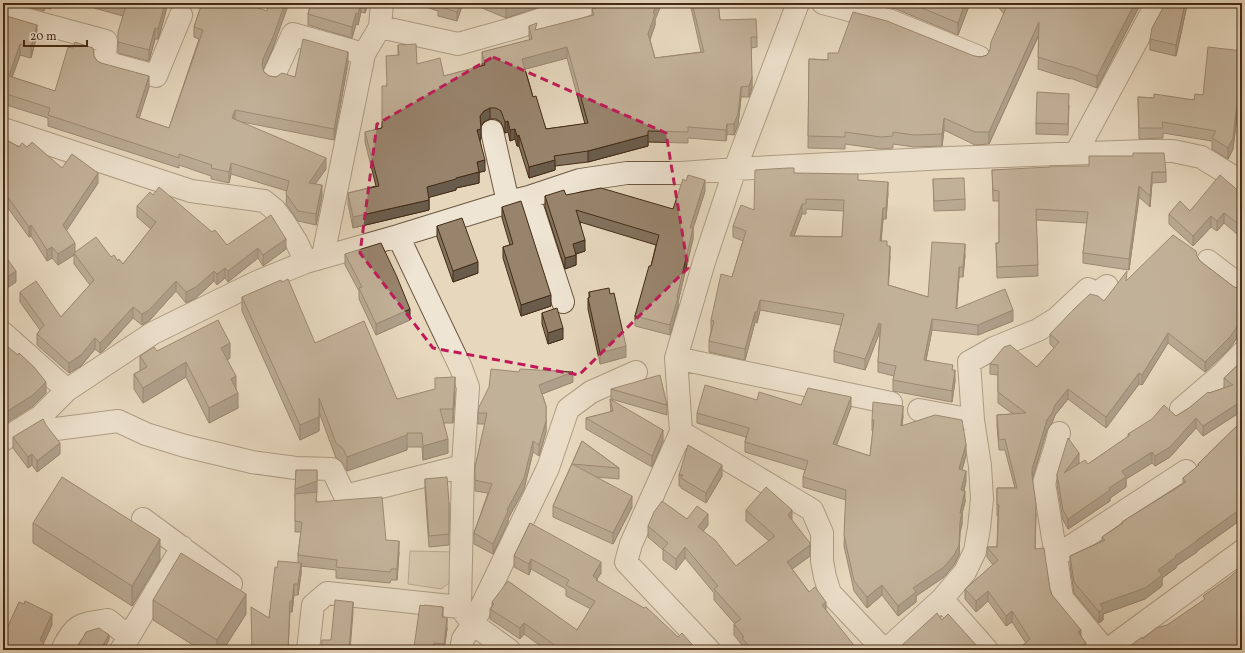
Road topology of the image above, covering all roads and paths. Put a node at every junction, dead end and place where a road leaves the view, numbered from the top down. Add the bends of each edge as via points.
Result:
1 (382, 3) edge
2 (591, 3) edge
3 (798, 3) edge
4 (823, 3) edge
5 (1157, 3) edge
6 (3, 13) edge
7 (181, 15) dead end
8 (380, 27) junction
9 (364, 54) junction
10 (979, 57) edge
11 (274, 75) edge
12 (3, 129) edge
13 (492, 131) dead end
14 (1076, 153) junction
15 (735, 168) junction
16 (1242, 182) edge
17 (529, 197) junction
18 (508, 202) junction
19 (398, 236) junction
20 (314, 259) junction
21 (1208, 261) dead end
22 (1107, 286) dead end
23 (1242, 287) edge
24 (563, 302) dead end
25 (3, 334) edge
26 (1242, 353) edge
27 (676, 358) junction
28 (636, 372) dead end
29 (67, 390) junction
30 (891, 403) edge
31 (1181, 409) dead end
32 (919, 410) dead end
33 (974, 420) junction
34 (56, 428) dead end
35 (681, 432) junction
36 (1059, 433) dead end
37 (3, 440) edge
38 (463, 466) junction
39 (1186, 471) dead end
40 (143, 519) dead end
41 (182, 547) junction
42 (1242, 551) edge
43 (1056, 556) junction
44 (231, 584) edge
45 (942, 599) junction
46 (460, 606) junction
47 (473, 624) junction
48 (124, 643) edge
49 (62, 650) edge
50 (308, 650) edge
51 (461, 650) edge
52 (509, 650) edge
53 (709, 650) edge
54 (885, 650) edge
55 (987, 650) edge
56 (1106, 650) edge

1 - 8 street
2 - 8 street via 458,44
3 - 15 street
4 - 10 street via 890,20
5 - 14 street
6 - 7 street via 106,41 105,62 156,76
8 - 9 street
9 - 11 street via 294,34
9 - 20 street
12 - 20 street via 191,191 264,201 274,209 296,241
13 - 18 street
14 - 15 street
14 - 16 street via 1173,152 1201,158
15 - 17 street via 682,173 627,173 580,180
15 - 27 street
17 - 18 street
17 - 24 street
18 - 19 street
19 - 20 street
19 - 38 street via 468,387
20 - 29 street via 257,282 153,333
21 - 23 street
22 - 33 street via 1096,294 1088,289 1056,319 969,362
25 - 29 street
26 - 31 street
27 - 30 street
27 - 35 street
28 - 47 street via 591,392 568,409 548,468
29 - 37 street via 41,416
32 - 33 street
33 - 45 street via 982,498 979,528 974,551 965,572
34 - 38 street via 118,421 146,434 185,446 252,462 296,468 332,469 345,496
35 - 53 street via 631,544 626,562
35 - 54 street via 812,510 822,533 822,561 830,593
36 - 43 street via 1044,483
38 - 46 street
39 - 43 street
40 - 41 street
41 - 44 street
41 - 48 street
42 - 56 street
43 - 56 street via 1062,598
45 - 54 street
45 - 55 street
46 - 47 street
46 - 50 street via 326,593 313,605
47 - 51 street via 463,639
47 - 52 street
48 - 49 street via 108,620 82,624 69,636

